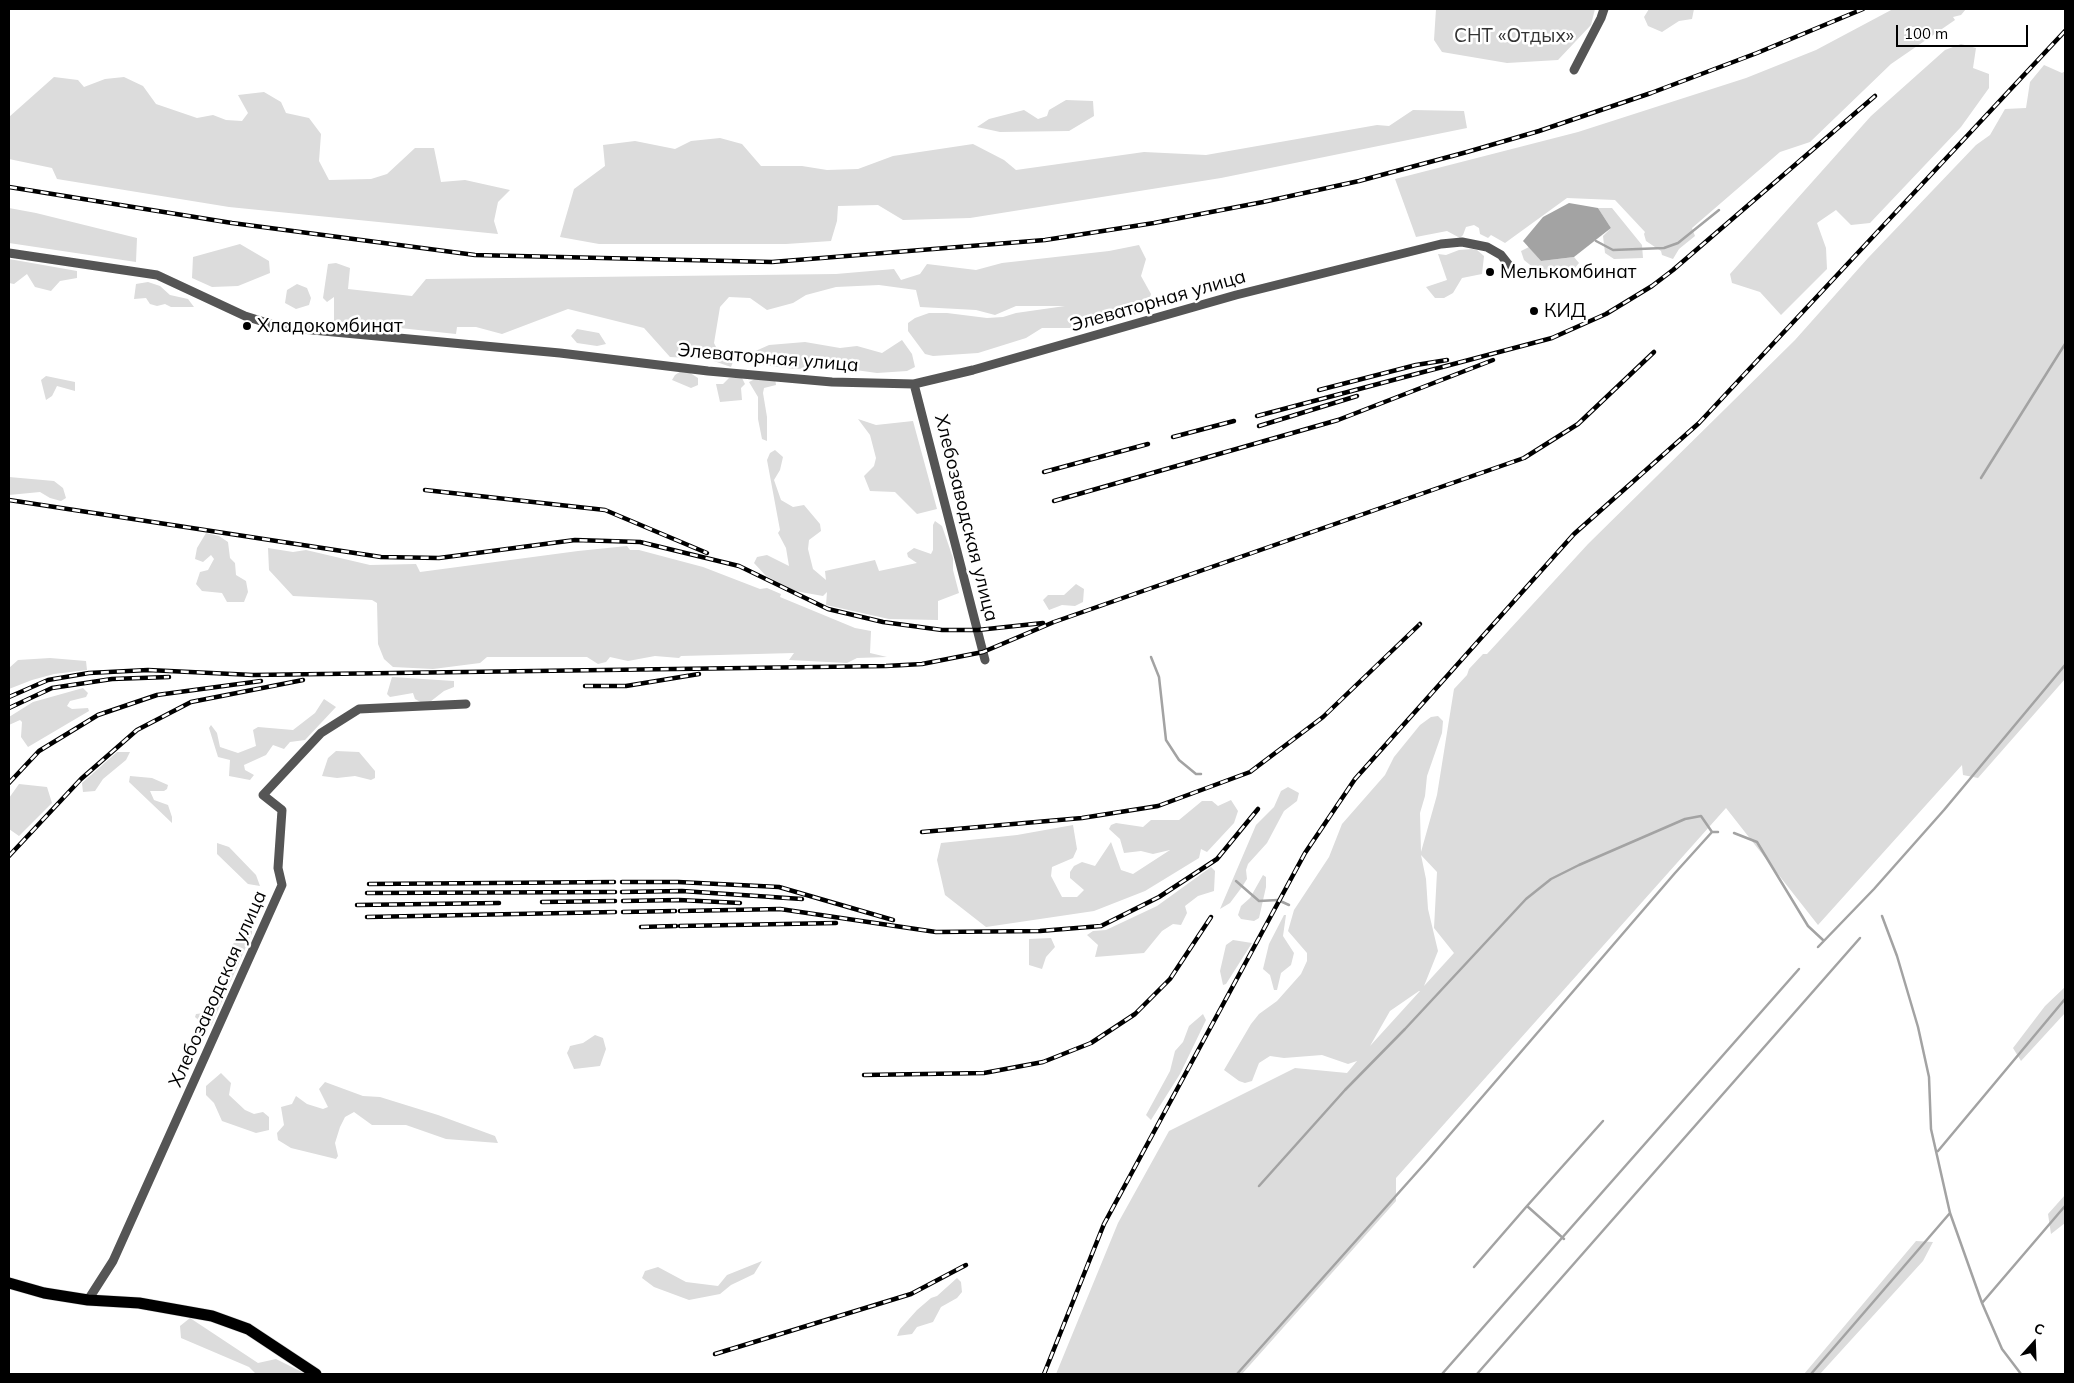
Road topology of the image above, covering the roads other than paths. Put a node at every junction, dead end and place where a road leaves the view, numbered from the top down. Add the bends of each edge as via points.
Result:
1 (1604, 9) edge
2 (1574, 70) dead end
3 (9, 253) edge
4 (1512, 269) dead end
5 (914, 384) junction
6 (985, 660) dead end
7 (466, 704) dead end
8 (9, 1283) edge
9 (88, 1300) junction
10 (316, 1374) edge

1 - 2 street
3 - 5 street, Элеваторная улица via 157,275 245,316 280,327 560,353 708,372 832,382
4 - 5 street, Элеваторная улица via 1487,247 1462,242 1441,244
5 - 6 street, Хлебозаводская улица
7 - 9 street, Хлебозаводская улица via 359,709 321,733 263,794 282,810 278,868 282,885 113,1261
8 - 9 main road
9 - 10 main road via 140,1303 212,1316 248,1329

